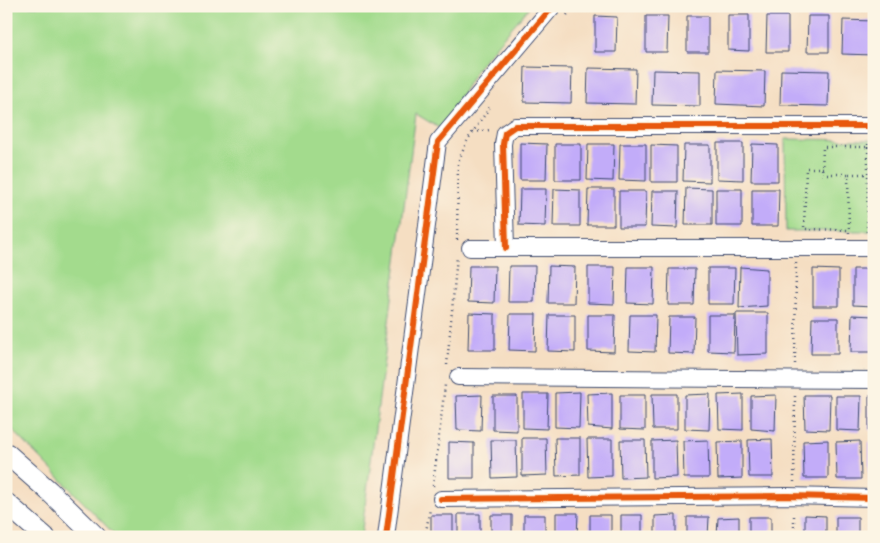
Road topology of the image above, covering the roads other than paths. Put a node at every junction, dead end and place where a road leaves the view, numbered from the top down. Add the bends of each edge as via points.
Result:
1 (553, 6) edge
2 (874, 126) edge
3 (870, 242) edge
4 (470, 248) dead end
5 (506, 248) junction
6 (458, 377) dead end
7 (874, 380) edge
8 (6, 453) edge
9 (874, 498) edge
10 (441, 499) dead end
11 (6, 503) edge
12 (45, 537) edge
13 (96, 537) edge
14 (386, 537) edge

1 - 14 street via 438,142
2 - 5 street via 516,126 506,133 503,144
3 - 5 street
4 - 5 street
6 - 7 street
8 - 13 street
9 - 10 street
11 - 12 street

